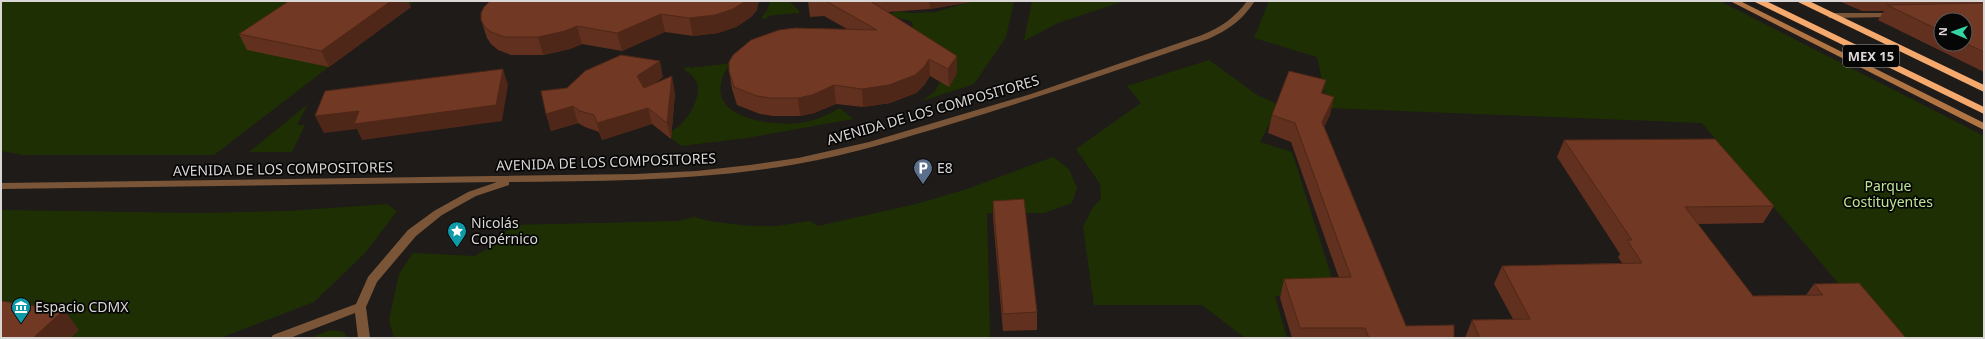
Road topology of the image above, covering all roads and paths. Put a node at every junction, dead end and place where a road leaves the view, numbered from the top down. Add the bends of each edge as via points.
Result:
1 (1251, 1) edge
2 (1734, 1) edge
3 (1758, 1) edge
4 (1801, 1) edge
5 (1899, 15) edge
6 (1832, 16) junction
7 (1984, 89) edge
8 (1984, 111) edge
9 (1984, 127) edge
10 (514, 180) junction
11 (1, 186) edge
12 (360, 307) junction
13 (277, 338) edge
14 (364, 338) edge

1 - 10 street, AVENIDA DE LOS COMPOSITORES via 1234,21 1205,37 1026,98 871,145 798,161 696,174
2 - 9 street
3 - 8 highway, MEX 15
4 - 6 highway, MEX 15
5 - 6 street
6 - 7 highway, MEX 15
10 - 11 street, AVENIDA DE LOS COMPOSITORES
10 - 12 street via 472,194 438,213 412,234 372,280
12 - 13 street
12 - 14 street

